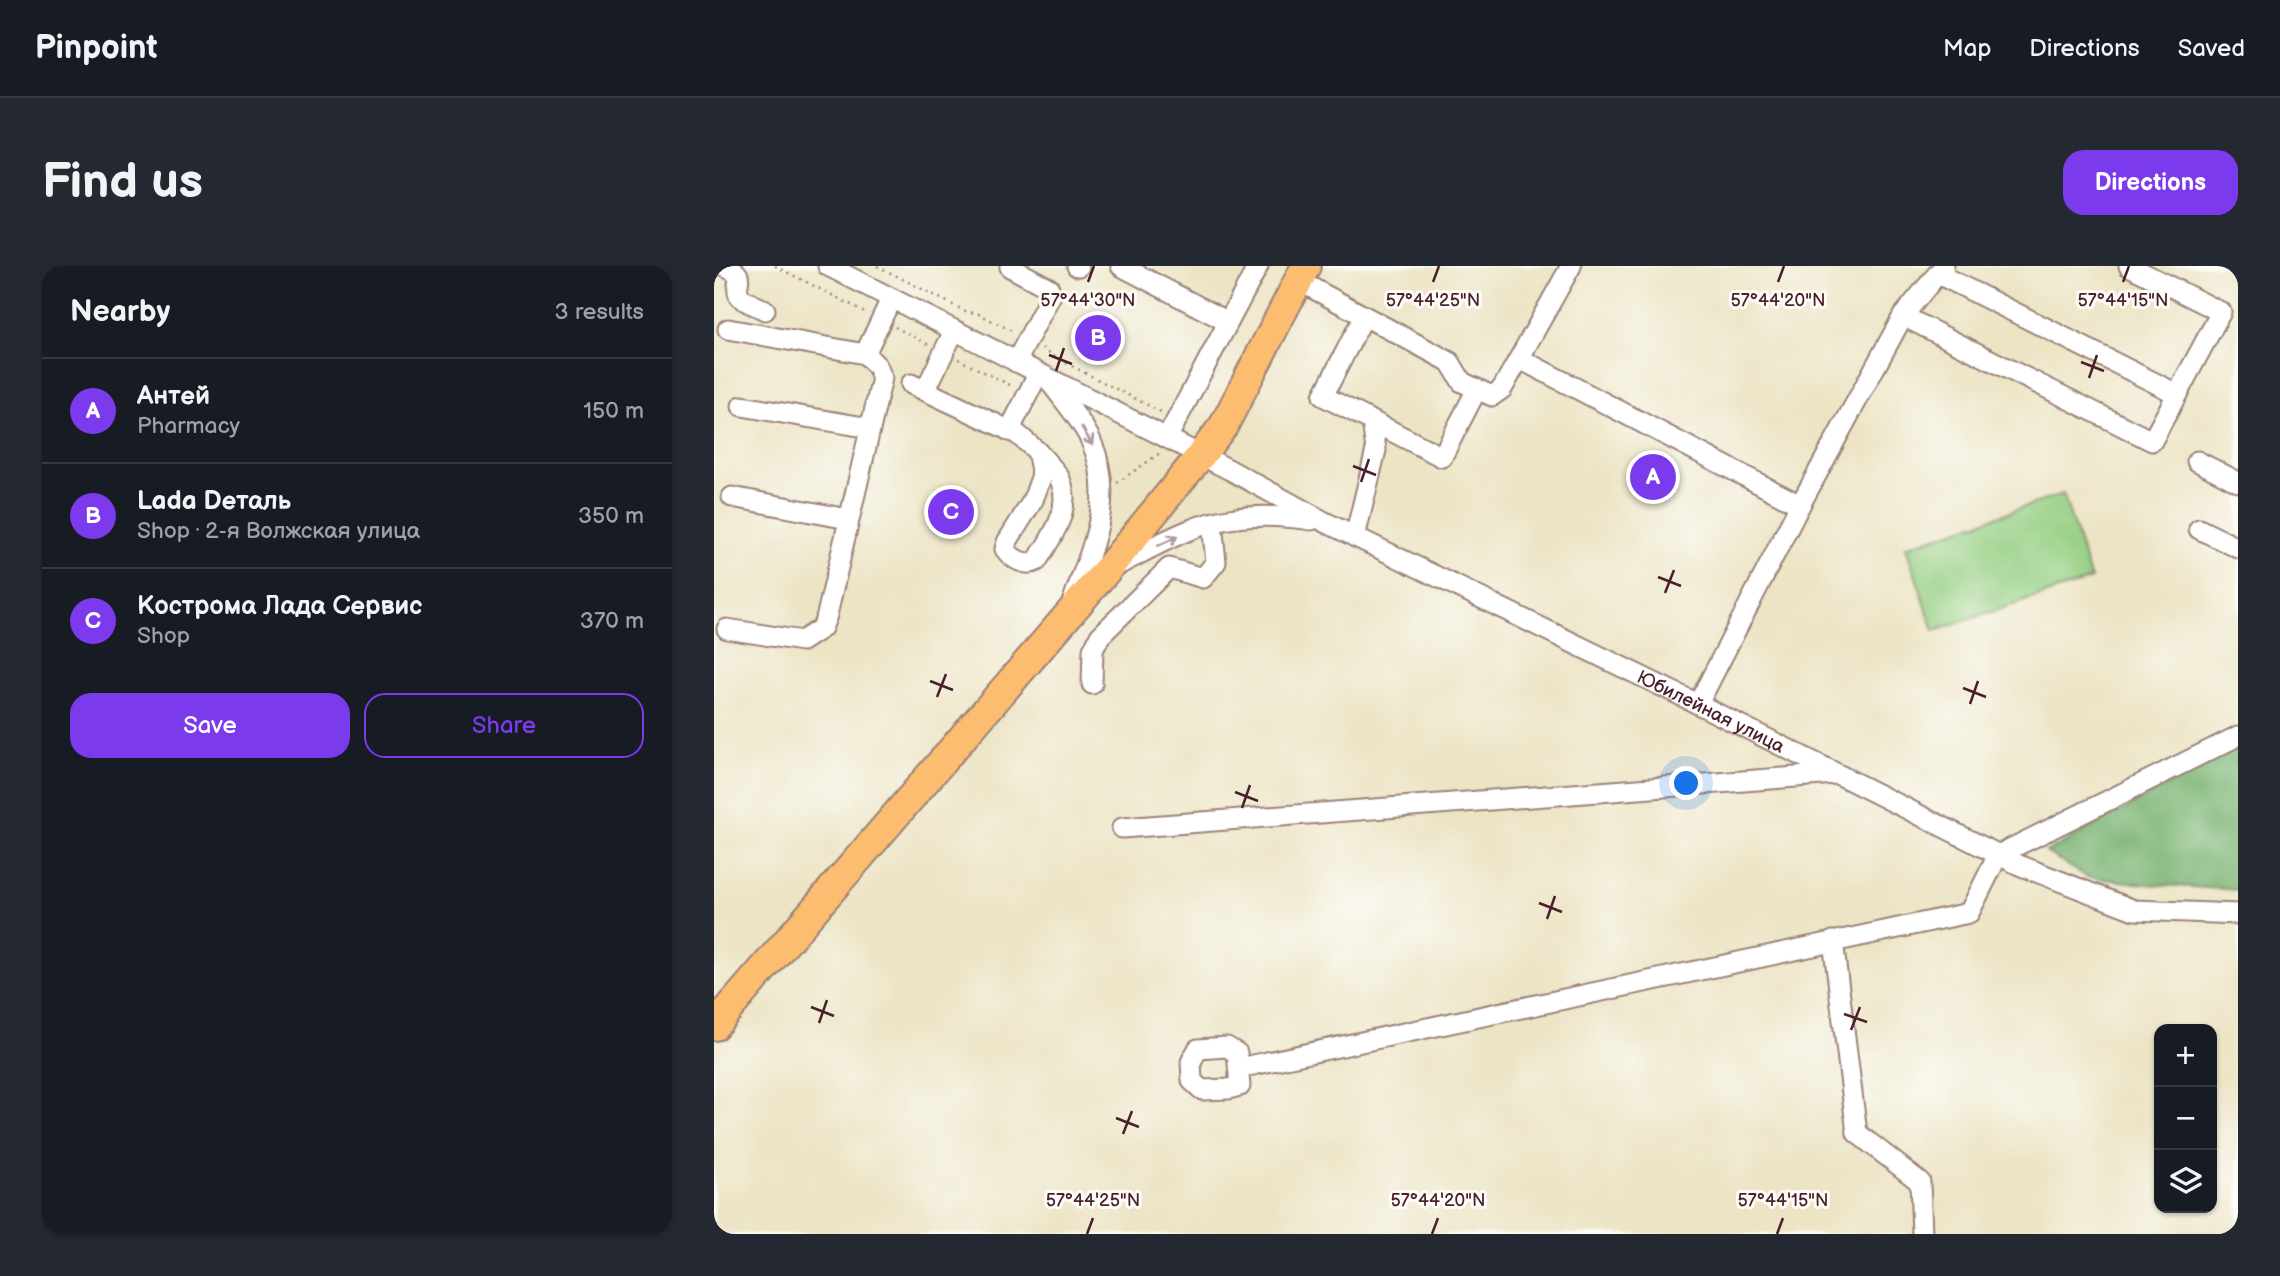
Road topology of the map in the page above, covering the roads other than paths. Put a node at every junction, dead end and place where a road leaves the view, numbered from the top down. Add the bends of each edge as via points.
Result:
1 (725, 266) edge
2 (828, 266) edge
3 (1121, 266) edge
4 (1258, 266) edge
5 (1572, 266) edge
6 (2129, 266) edge
7 (1010, 267) edge
8 (1941, 270) edge
9 (1303, 273) edge
10 (891, 299) junction
11 (765, 310) dead end
12 (2229, 312) edge
13 (1364, 316) junction
14 (1903, 316) junction
15 (1228, 322) junction
16 (727, 329) dead end
17 (954, 331) junction
18 (865, 354) junction
19 (1520, 359) junction
20 (1016, 362) junction
21 (1043, 377) junction
22 (1476, 389) junction
23 (2177, 394) junction
24 (742, 406) dead end
25 (1372, 421) junction
26 (870, 428) junction
27 (1009, 430) junction
28 (1165, 444) junction
29 (1037, 451) junction
30 (1201, 455) junction
31 (2197, 461) dead end
32 (2238, 482) edge
33 (732, 497) dead end
34 (1800, 505) junction
35 (848, 519) junction
36 (1325, 522) junction
37 (1212, 523) junction
38 (2199, 529) dead end
39 (1355, 537) junction
40 (2238, 548) edge
41 (1107, 570) junction
42 (1070, 611) junction
43 (727, 629) dead end
44 (1092, 684) dead end
45 (1698, 704) junction
46 (2238, 736) edge
47 (1837, 774) junction
48 (1122, 828) dead end
49 (1998, 855) junction
50 (2238, 914) edge
51 (1833, 940) junction
52 (718, 1022) edge
53 (1239, 1068) dead end
54 (1922, 1234) edge

1 - 11 street via 738,275 741,298
2 - 10 street, Юбилейная улица
3 - 15 street
4 - 15 street
5 - 19 street
6 - 12 street
7 - 20 street via 1049,288 1051,295
8 - 14 street
8 - 23 street
9 - 13 street
9 - 30 highway via 1224,425
10 - 17 street, Юбилейная улица
10 - 18 street
12 - 23 street
13 - 22 street via 1450,362 1462,382
13 - 25 street via 1323,396
14 - 23 street via 2152,441
14 - 34 street
15 - 28 street
16 - 18 street
17 - 20 street, Юбилейная улица
17 - 27 street via 918,388
18 - 26 street via 882,378
19 - 22 street via 1502,389 1492,396
19 - 34 street
20 - 21 street, Юбилейная улица
21 - 27 street
21 - 28 street, Юбилейная улица
21 -> 42 street via 1091,440 1103,492 1101,517
22 - 25 street via 1442,457
24 - 26 street
25 - 39 street via 1376,450
26 - 35 street
27 - 29 street
28 - 30 street, Юбилейная улица
29 - 29 street via 1042,475 1005,549 1031,564 1059,523 1065,503 1059,477
30 - 36 street, Юбилейная улица
30 - 41 highway
31 - 32 street
33 - 35 street
34 - 45 street
35 - 43 street via 822,628 802,641
36 - 37 street via 1283,516
36 - 39 street, Юбилейная улица
41 -> 37 street
37 - 44 street via 1216,562 1203,578 1169,568 1100,636 1093,650
38 - 40 street
39 - 45 street, Юбилейная улица
41 - 42 highway
42 - 52 highway
45 - 47 street, Юбилейная улица
46 - 49 street
47 - 48 street
47 - 49 street, Юбилейная улица
49 - 50 street, Юбилейная улица via 2134,910
49 - 51 street via 1969,912
51 - 53 street
51 - 54 street via 1857,1133 1920,1182

